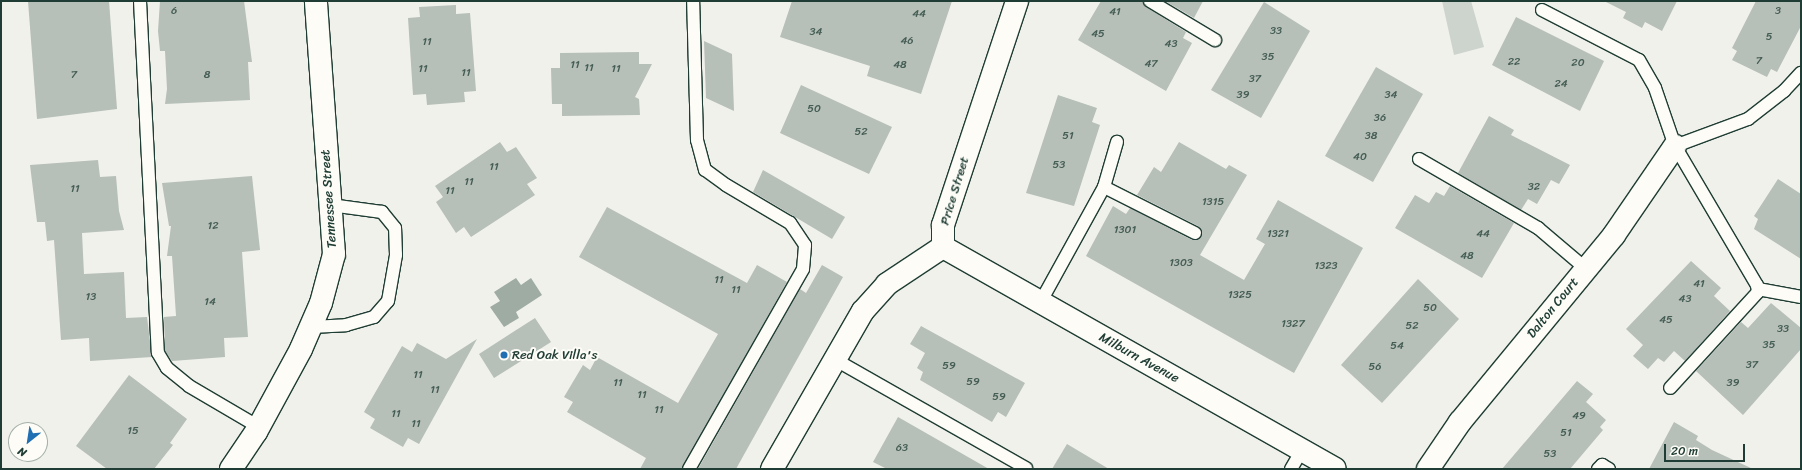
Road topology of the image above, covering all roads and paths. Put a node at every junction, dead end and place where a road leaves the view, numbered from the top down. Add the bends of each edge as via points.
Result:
1 (140, 1) edge
2 (316, 1) edge
3 (693, 1) edge
4 (1017, 1) edge
5 (1150, 1) edge
6 (1542, 10) dead end
7 (1215, 40) dead end
8 (1801, 72) edge
9 (1117, 142) dead end
10 (1675, 146) junction
11 (1419, 159) dead end
12 (1104, 187) junction
13 (330, 205) junction
14 (1195, 233) dead end
15 (943, 247) junction
16 (1585, 268) junction
17 (1758, 289) junction
18 (1801, 297) edge
19 (1040, 303) junction
20 (311, 328) junction
21 (834, 359) junction
22 (1670, 388) dead end
23 (259, 427) junction
24 (1302, 450) junction
25 (1026, 468) dead end
26 (231, 469) edge
27 (689, 469) edge
28 (772, 469) edge
29 (1291, 469) edge
30 (1335, 469) edge
31 (1428, 469) edge
32 (1598, 469) edge
33 (1609, 469) edge

1 - 23 lane via 158,353 167,368 189,386
2 - 13 street, Tennessee Street
3 - 27 lane via 697,140 706,170 726,186 790,222 805,245 803,269
4 - 15 street, Price Street via 943,225
5 - 7 lane
6 - 10 lane via 1639,60 1655,88
8 - 10 lane via 1784,90 1748,119
9 - 12 lane
10 - 16 street, Dalton Court via 1614,235
10 - 17 lane
11 - 16 lane via 1538,228
12 - 14 lane
12 - 19 lane
13 - 20 street, Tennessee Street via 334,254 321,303
13 - 20 lane via 382,212 395,228 396,255 388,301 374,316 346,325
15 - 19 street, Milburn Avenue
15 - 21 street via 887,284 863,311
16 - 31 street, Dalton Court via 1460,422
17 - 18 lane
17 - 22 lane
19 - 24 street, Milburn Avenue
20 - 23 street, Tennessee Street
21 - 25 lane
21 - 28 street
23 - 26 street, Tennessee Street
24 - 29 lane
24 - 30 street, Milburn Avenue
32 - 33 lane via 1602,465

